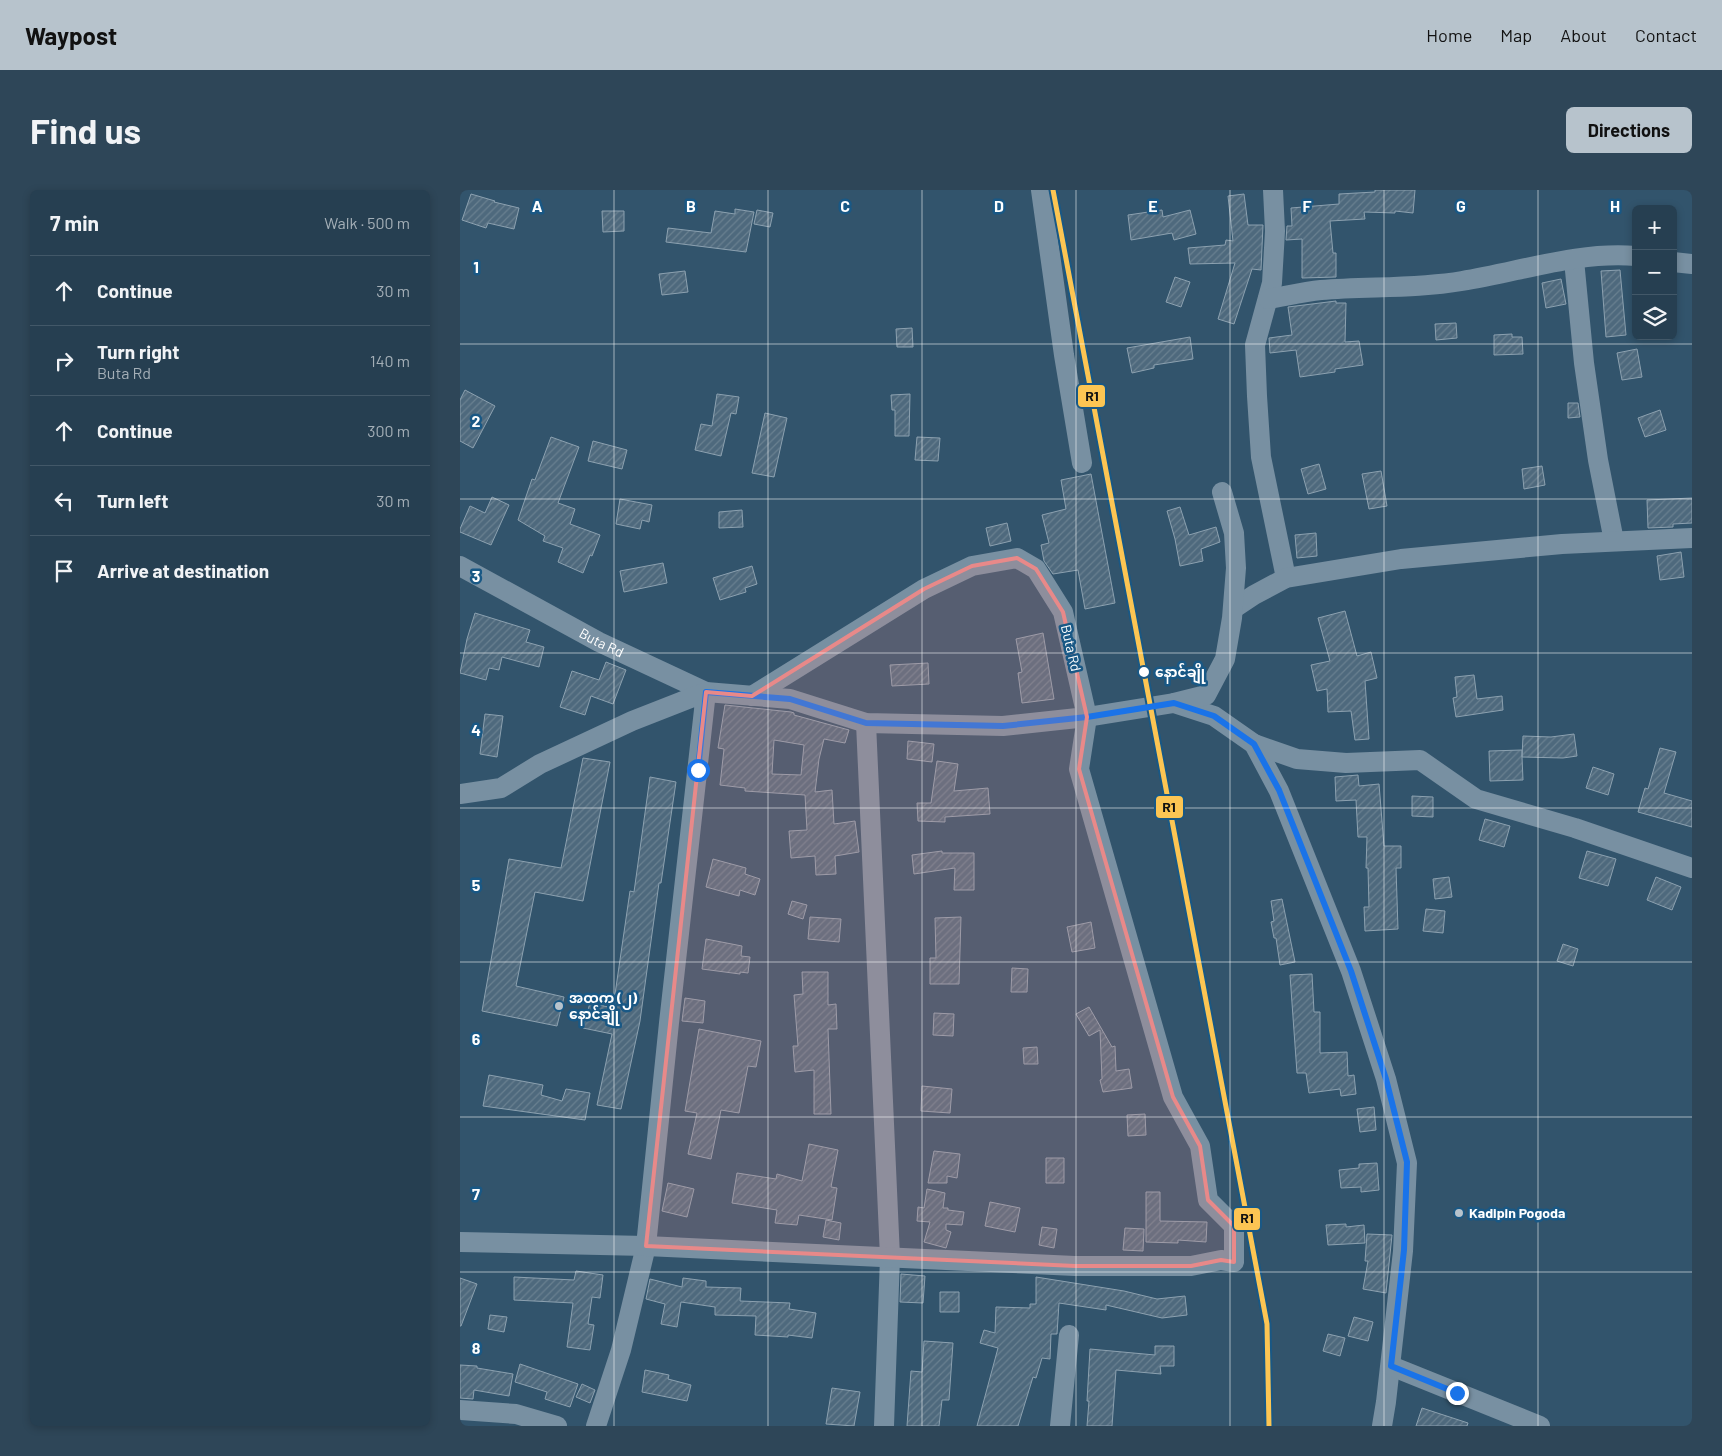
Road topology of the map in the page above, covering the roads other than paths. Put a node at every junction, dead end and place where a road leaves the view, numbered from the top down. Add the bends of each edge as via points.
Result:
1 (1042, 190) edge
2 (1273, 190) edge
3 (1632, 256) edge
4 (1574, 260) junction
5 (1677, 262) edge
6 (1692, 264) edge
7 (1268, 299) junction
8 (1082, 463) dead end
9 (1222, 492) dead end
10 (1692, 538) edge
11 (1614, 541) junction
12 (460, 566) edge
13 (1286, 578) junction
14 (1233, 609) junction
15 (706, 692) junction
16 (752, 696) junction
17 (1174, 703) junction
18 (1087, 717) junction
19 (866, 723) junction
20 (1254, 744) junction
21 (460, 794) edge
22 (1692, 868) edge
23 (460, 1242) edge
24 (646, 1246) junction
25 (890, 1257) junction
26 (1069, 1334) dead end
27 (1391, 1366) junction
28 (460, 1410) edge
29 (557, 1426) edge
30 (596, 1426) edge
31 (884, 1426) edge
32 (1060, 1426) edge
33 (1382, 1426) edge
34 (1540, 1426) edge

1 - 8 street
2 - 7 street via 1275,231
3 - 4 street
4 - 7 street via 1462,281 1320,290
4 - 11 street via 1584,362
5 - 6 street
7 - 13 street via 1256,345 1257,396 1262,457
9 - 14 street via 1234,533
10 - 11 street
11 - 13 street via 1400,559
12 - 15 street, Buta Rd via 599,642
13 - 14 street
14 - 17 street via 1225,659 1206,695
15 - 16 street, Buta Rd
15 - 21 street via 632,721 557,756 501,788
15 - 24 street
16 - 18 street, Buta Rd via 924,589 972,566 1017,558 1036,569 1063,612
16 - 19 street, Buta Rd via 790,699
17 - 18 street
17 - 20 street via 1214,716
18 - 19 street, Buta Rd via 1003,726
18 - 25 street via 1078,770 1173,1097 1200,1146 1208,1200 1234,1226 1234,1262 1221,1260 1191,1266 1075,1266
19 - 25 street
20 - 22 street via 1296,759 1346,763 1420,760 1476,799 1575,828
20 - 27 street via 1279,790 1351,971 1386,1079 1407,1162 1404,1250
23 - 24 street
24 - 25 street
24 - 30 street via 621,1350
25 - 31 street
26 - 32 street
27 - 33 street
27 - 34 street
28 - 29 street via 516,1414

